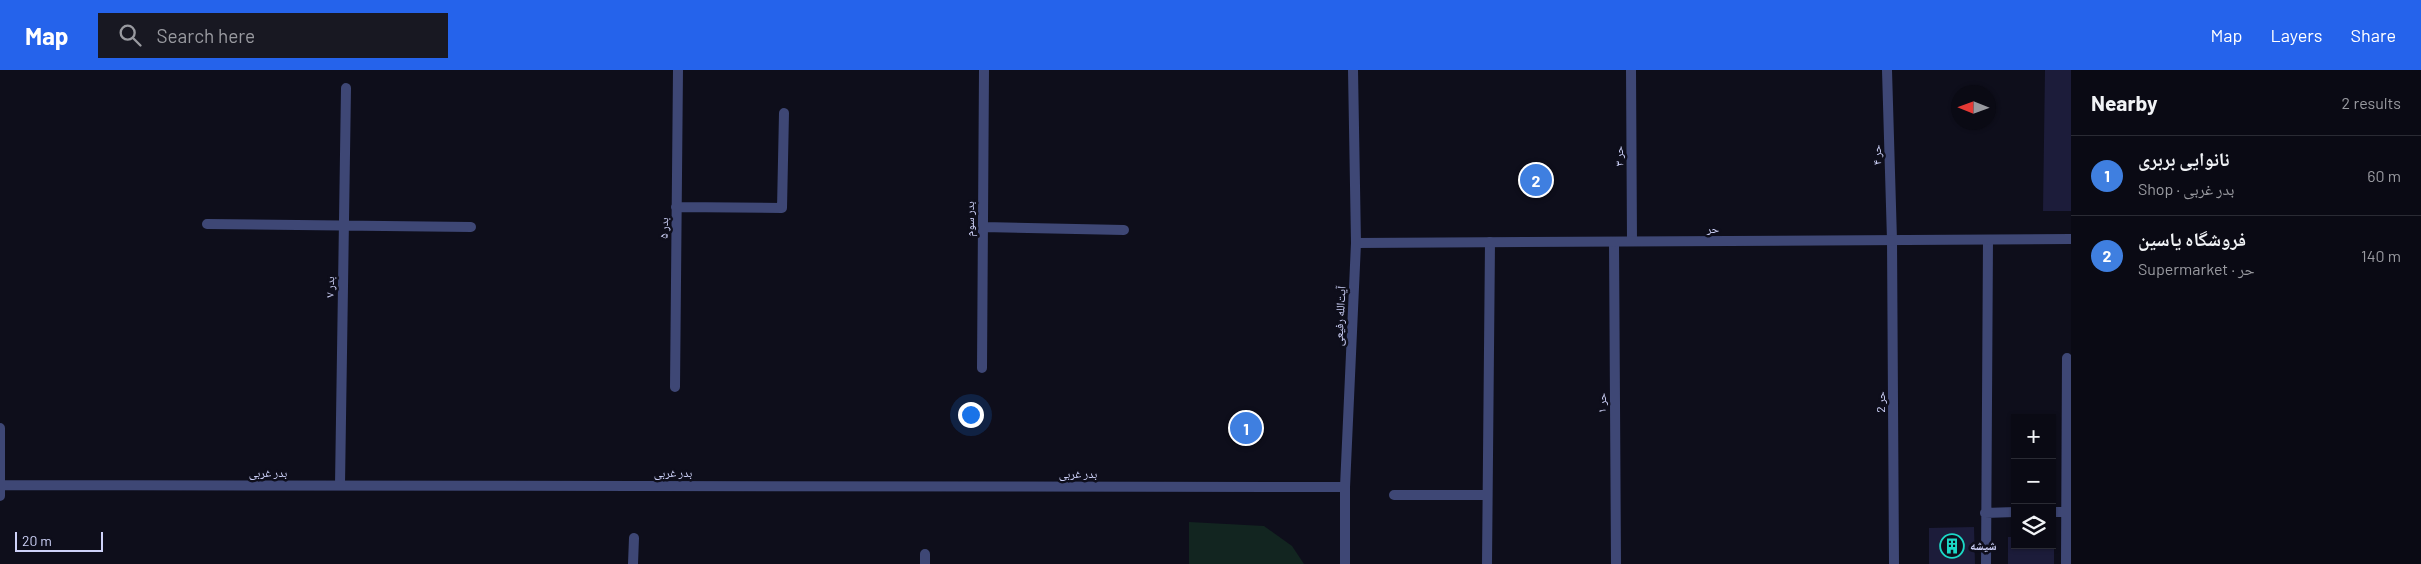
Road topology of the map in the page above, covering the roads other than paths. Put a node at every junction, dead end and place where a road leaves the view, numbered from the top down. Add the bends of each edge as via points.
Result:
1 (678, 70) edge
2 (984, 70) edge
3 (1352, 70) edge
4 (1631, 70) edge
5 (1887, 70) edge
6 (346, 88) dead end
7 (784, 113) dead end
8 (676, 207) junction
9 (207, 224) dead end
10 (343, 226) junction
11 (472, 227) dead end
12 (983, 227) junction
13 (1124, 230) dead end
14 (2071, 239) edge
15 (1892, 240) junction
16 (1988, 240) junction
17 (1490, 242) junction
18 (1614, 242) junction
19 (1632, 242) junction
20 (1356, 243) junction
21 (2067, 358) dead end
22 (982, 368) dead end
23 (675, 387) dead end
24 (0, 428) edge
25 (1, 485) edge
26 (340, 485) junction
27 (1345, 486) junction
28 (1394, 495) dead end
29 (1487, 495) junction
30 (0, 496) edge
31 (1985, 512) junction
32 (2011, 512) edge
33 (2056, 512) edge
34 (2066, 512) junction
35 (634, 538) dead end
36 (633, 564) edge
37 (1345, 564) edge
38 (1487, 564) edge
39 (1616, 564) edge
40 (1894, 564) edge
41 (1986, 564) edge
42 (2066, 564) edge

1 - 8 street, بدر ۵
2 - 12 street, بدر سوم
3 - 20 street, آیت‌الله رفیعی
4 - 19 street, حر ۳
5 - 15 street, حر ۴
6 - 10 street, بدر ۷
7 - 8 street via 782,208
8 - 23 street, بدر ۵
9 - 10 street
10 - 11 street
10 - 26 street, بدر ۷
12 - 13 street
12 - 22 street, بدر سوم
14 - 16 street, حر
15 - 16 street, حر
15 - 19 street, حر
15 - 40 street, حر 2
16 - 31 street
17 - 18 street, حر
17 - 20 street, حر
17 - 29 street
18 - 19 street, حر
18 - 39 street, حر ۱
20 - 27 street, آیت‌الله رفیعی
21 - 34 street
24 - 25 street
25 - 26 street, بدر غربی
25 - 30 street
26 - 27 street, بدر غربی
27 - 37 street, آیت‌الله رفیعی
28 - 29 street
29 - 38 street
31 - 32 street
31 - 41 street
33 - 34 street
34 - 42 street
35 - 36 street

